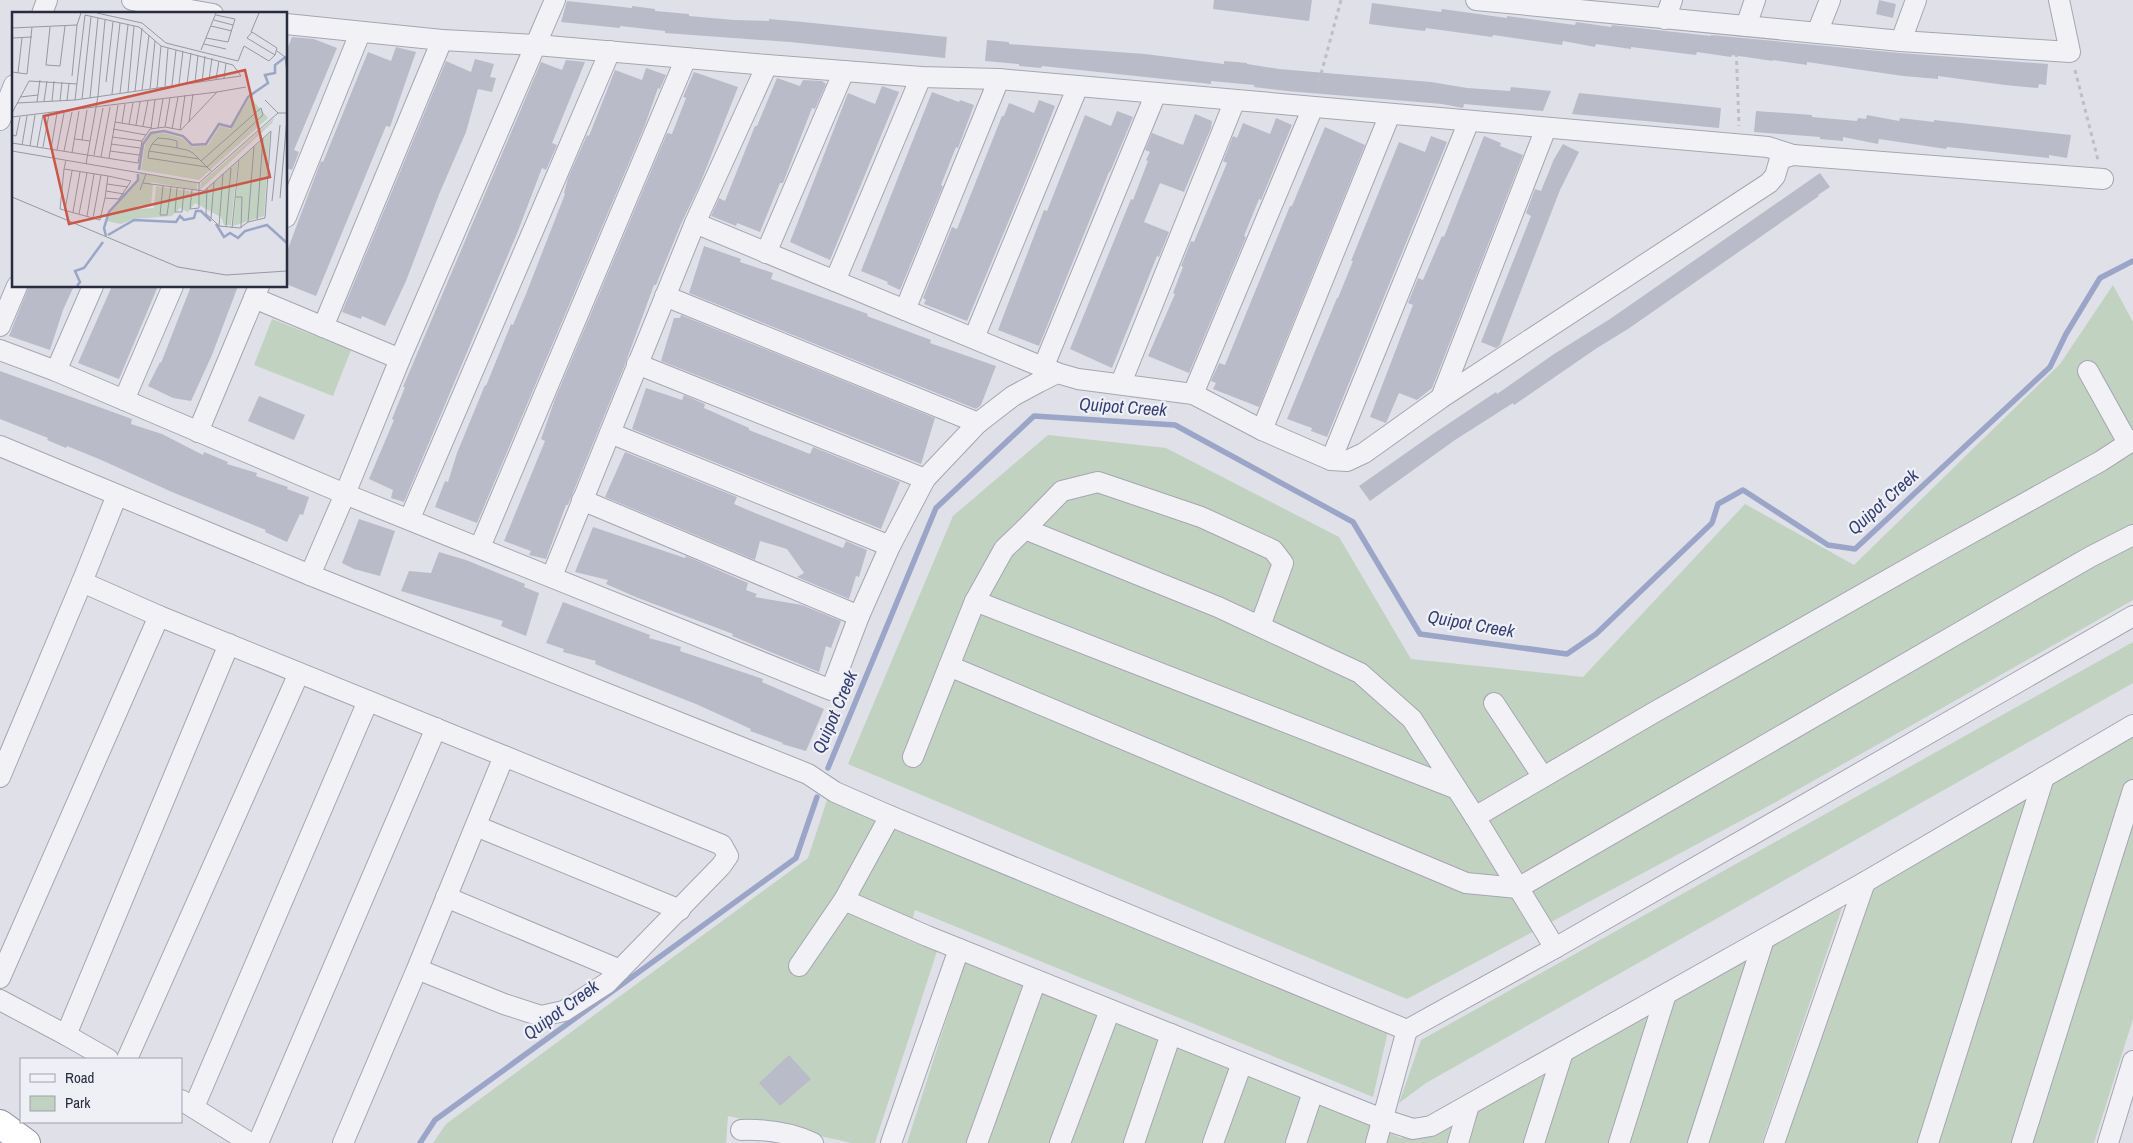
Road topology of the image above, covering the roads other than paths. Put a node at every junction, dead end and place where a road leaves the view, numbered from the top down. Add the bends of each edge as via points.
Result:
1 (47, 0) edge
2 (134, 0) edge
3 (555, 0) edge
4 (1476, 0) edge
5 (1672, 0) edge
6 (1755, 0) edge
7 (1830, 0) edge
8 (1916, 0) edge
9 (2059, 0) edge
10 (1512, 2) edge
11 (1600, 6) edge
12 (43, 12) edge
13 (130, 12) edge
14 (199, 12) edge
15 (1665, 19) junction
16 (288, 24) edge
17 (1741, 26) junction
18 (360, 32) junction
19 (1817, 33) junction
20 (442, 40) junction
21 (1901, 41) junction
22 (536, 45) junction
23 (610, 51) junction
24 (686, 58) junction
25 (767, 65) junction
26 (844, 71) junction
27 (921, 77) junction
28 (999, 78) junction
29 (1078, 86) junction
30 (12, 90) edge
31 (1156, 93) junction
32 (1235, 100) junction
33 (1313, 107) junction
34 (1390, 114) junction
35 (0, 120) edge
36 (1469, 121) junction
37 (1546, 128) junction
38 (1793, 155) junction
39 (2103, 179) road end
40 (288, 212) edge
41 (695, 223) junction
42 (766, 253) junction
43 (835, 281) junction
44 (16, 288) edge
45 (92, 288) edge
46 (171, 288) edge
47 (256, 292) edge
48 (665, 296) junction
49 (904, 310) junction
50 (0, 326) edge
51 (323, 327) junction
52 (974, 338) junction
53 (0, 350) edge
54 (400, 359) junction
55 (638, 364) junction
56 (1050, 371) junction
57 (2088, 371) dead end
58 (56, 372) junction
59 (1121, 383) junction
60 (1192, 394) junction
61 (1441, 398) junction
62 (124, 400) junction
63 (978, 423) junction
64 (1262, 430) junction
65 (198, 432) junction
66 (610, 433) junction
67 (2130, 441) edge
68 (0, 446) edge
69 (1331, 460) junction
70 (924, 479) junction
71 (346, 494) junction
72 (118, 495) junction
73 (582, 500) junction
74 (410, 518) junction
75 (1025, 529) junction
76 (2133, 535) edge
77 (890, 546) junction
78 (480, 547) junction
79 (310, 575) junction
80 (552, 576) junction
81 (82, 582) junction
82 (974, 601) junction
83 (159, 616) junction
84 (859, 616) junction
85 (2133, 616) edge
86 (1260, 626) junction
87 (229, 644) junction
88 (949, 666) junction
89 (299, 672) junction
90 (368, 701) junction
91 (1494, 704) dead end
92 (2133, 725) edge
93 (436, 728) junction
94 (504, 756) junction
95 (913, 757) dead end
96 (0, 777) edge
97 (1543, 777) junction
98 (2044, 777) junction
99 (1457, 789) junction
100 (2133, 790) edge
101 (890, 816) junction
102 (1475, 817) junction
103 (476, 826) junction
104 (1865, 882) junction
105 (1518, 888) junction
106 (446, 897) junction
107 (844, 900) junction
108 (680, 910) junction
109 (1764, 938) junction
110 (1555, 948) junction
111 (959, 949) junction
112 (799, 966) dead end
113 (417, 969) junction
114 (620, 970) junction
115 (0, 978) edge
116 (1036, 980) junction
117 (1666, 994) junction
118 (0, 1000) edge
119 (1110, 1010) junction
120 (1407, 1030) junction
121 (66, 1034) junction
122 (1171, 1034) junction
123 (1563, 1052) junction
124 (106, 1058) edge
125 (127, 1058) edge
126 (2133, 1061) edge
127 (1242, 1063) junction
128 (1313, 1092) junction
129 (188, 1103) edge
130 (1469, 1105) junction
131 (1382, 1119) junction
132 (0, 1124) edge
133 (741, 1130) dead end
134 (26, 1143) edge
135 (250, 1143) edge
136 (258, 1143) edge
137 (343, 1143) edge
138 (813, 1143) edge
139 (891, 1143) edge
140 (977, 1143) edge
141 (1060, 1143) edge
142 (1134, 1143) edge
143 (1213, 1143) edge
144 (1296, 1143) edge
145 (1376, 1143) edge
146 (1458, 1143) edge
147 (1534, 1143) edge
148 (1619, 1143) edge
149 (1698, 1143) edge
150 (1774, 1143) edge
151 (1928, 1143) edge
152 (2022, 1143) edge
153 (2108, 1143) edge

1 - 12 street
2 - 13 street
2 - 14 street
3 - 22 street
4 - 10 street
5 - 15 street
6 - 17 street
7 - 19 street
8 - 21 street
9 - 21 street via 2070,52
10 - 11 street
11 - 15 street
15 - 17 street
16 - 18 street
17 - 19 street
18 - 20 street
18 - 40 street
19 - 21 street
20 - 22 street
20 - 51 street
22 - 23 street
22 - 54 street
23 - 24 street
23 - 74 street
24 - 25 street
24 - 78 street
25 - 26 street
25 - 41 street
26 - 27 street
26 - 42 street
27 - 28 street
27 - 43 street
28 - 29 street
28 - 49 street
29 - 31 street
29 - 52 street
30 - 35 street
31 - 32 street
31 - 56 street
32 - 33 street
32 - 59 street
33 - 34 street
33 - 60 street
34 - 36 street
34 - 64 street
36 - 37 street
36 - 69 street
37 - 38 street via 1768,146
37 - 61 street
38 - 39 street
38 - 61 street via 1780,160 1769,183
41 - 42 street
41 - 48 street
42 - 43 street
43 - 49 street
44 - 50 street
45 - 58 street
46 - 62 street
47 - 51 street
47 - 65 street
48 - 55 street
48 - 63 street
49 - 52 street
51 - 54 street
52 - 56 street
53 - 58 street
54 - 71 street
55 - 66 street
55 - 70 street
56 - 59 street
56 - 63 street
57 - 67 street
58 - 62 street
59 - 60 street
60 - 64 street
61 - 69 street via 1357,458
62 - 65 street
63 - 70 street
64 - 69 street
65 - 71 street
66 - 73 street
66 - 77 street
67 - 97 street via 2102,461
68 - 72 street
70 - 77 street
71 - 74 street
71 - 79 street
72 - 79 street
72 - 81 street
73 - 80 street
73 - 84 street
74 - 78 street
75 - 82 street via 1004,549
75 - 86 street
75 - 86 street via 1062,491 1098,482 1201,517 1273,550 1283,563
76 - 105 street
77 - 84 street
78 - 80 street
79 - 101 street via 808,774 835,792
80 - 84 street via 832,690
81 - 83 street
81 - 96 street
82 - 88 street
82 - 99 street
83 - 87 street
83 - 115 street
85 - 110 street
86 - 99 street via 1360,673 1412,719
87 - 89 street
87 - 121 street
88 - 95 street
88 - 105 street via 1466,883
89 - 90 street
89 - 125 street
90 - 93 street
90 - 129 street
91 - 97 street
92 - 98 street
93 - 94 street
93 - 136 street
94 - 103 street
94 - 108 street via 722,845 728,856
97 - 102 street
98 - 104 street
98 - 151 street
99 - 102 street
100 - 152 street
101 - 107 street
101 - 120 street
102 - 105 street
103 - 106 street
103 - 108 street
104 - 109 street
104 - 150 street
105 - 110 street
106 - 113 street
106 - 114 street
107 - 111 street
107 - 112 street
108 - 114 street
109 - 117 street
109 - 149 street
110 - 120 street
111 - 116 street
111 - 139 street
113 - 114 street via 541,1016 564,1011 607,983
113 - 137 street
116 - 119 street
116 - 140 street
117 - 123 street
117 - 148 street
118 - 121 street
119 - 122 street
119 - 141 street
120 - 131 street
121 - 124 street
122 - 127 street
122 - 142 street
123 - 130 street
123 - 147 street
126 - 153 street
127 - 128 street
127 - 143 street
128 - 131 street
128 - 144 street
129 - 135 street
130 - 131 street via 1431,1126 1413,1128
130 - 146 street
131 - 145 street
132 - 134 highway
133 - 138 street via 764,1129 795,1134

